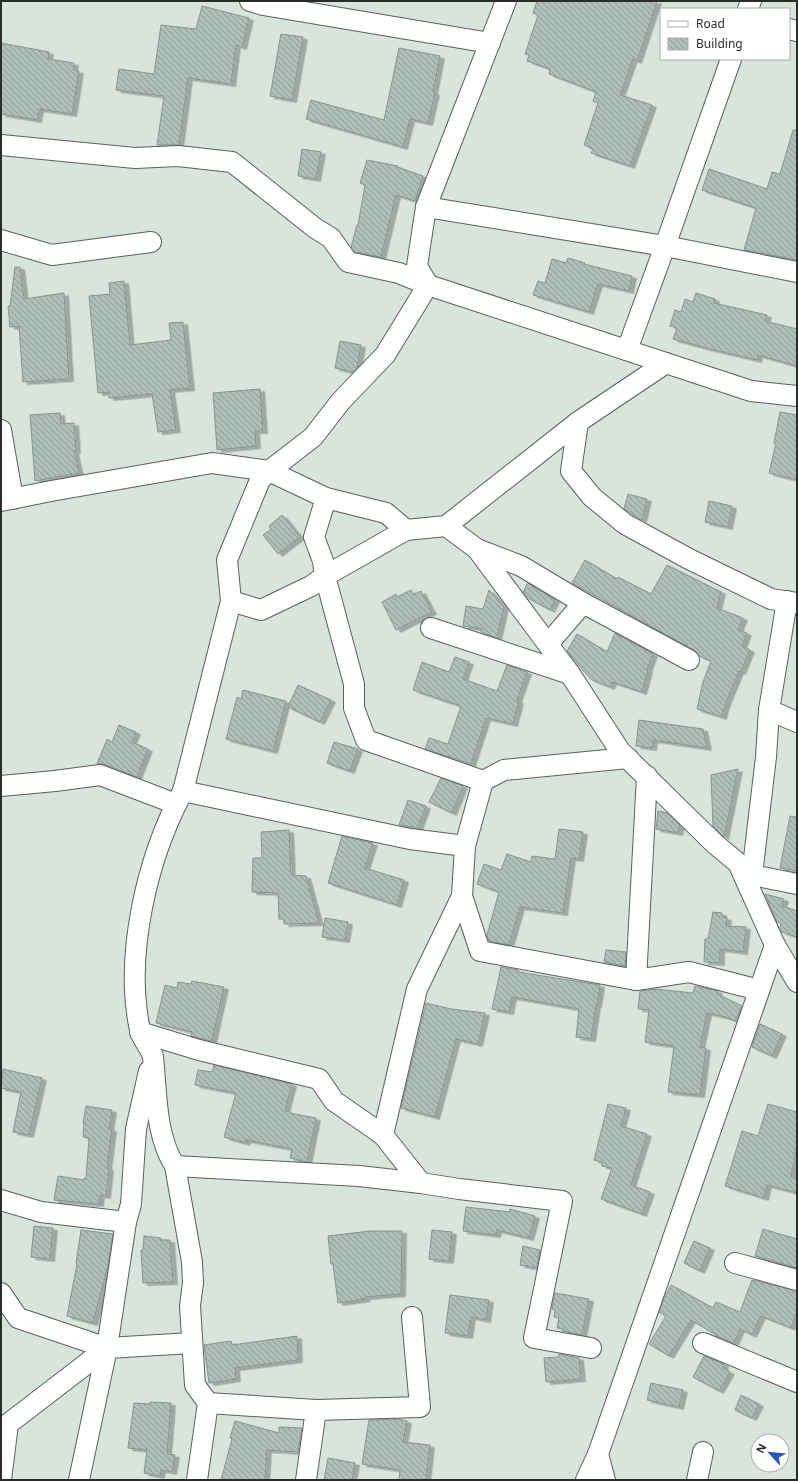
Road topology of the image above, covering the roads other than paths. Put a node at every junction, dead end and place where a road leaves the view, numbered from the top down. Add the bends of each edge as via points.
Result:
1 (506, 1) edge
2 (259, 2) edge
3 (490, 43) junction
4 (731, 60) edge
5 (1, 145) edge
6 (426, 207) junction
7 (1, 240) edge
8 (151, 242) dead end
9 (665, 246) junction
10 (797, 272) edge
11 (428, 285) junction
12 (627, 350) junction
13 (666, 363) junction
14 (797, 396) edge
15 (578, 422) junction
16 (1, 430) edge
17 (269, 471) junction
18 (326, 498) junction
19 (7, 500) edge
20 (446, 526) junction
21 (406, 530) junction
22 (477, 548) junction
23 (325, 576) junction
24 (231, 601) junction
25 (792, 602) edge
26 (583, 603) junction
27 (431, 628) dead end
28 (548, 644) junction
29 (689, 660) dead end
30 (570, 674) junction
31 (769, 710) junction
32 (797, 722) edge
33 (628, 758) junction
34 (647, 776) junction
35 (483, 781) junction
36 (1, 786) edge
37 (180, 797) junction
38 (465, 846) junction
39 (750, 881) junction
40 (797, 884) edge
41 (462, 896) junction
42 (775, 945) junction
43 (636, 980) junction
44 (797, 982) edge
45 (760, 990) junction
46 (140, 1032) junction
47 (152, 1055) junction
48 (383, 1135) junction
49 (175, 1166) junction
50 (421, 1182) junction
51 (1, 1200) edge
52 (126, 1222) junction
53 (735, 1263) dead end
54 (797, 1280) edge
55 (1, 1293) edge
56 (412, 1317) dead end
57 (192, 1343) junction
58 (703, 1343) dead end
59 (107, 1348) junction
60 (591, 1348) dead end
61 (797, 1382) edge
62 (208, 1403) junction
63 (316, 1410) junction
64 (703, 1452) dead end
65 (598, 1454) junction
66 (1, 1480) edge
67 (79, 1480) edge
68 (197, 1480) edge
69 (306, 1480) edge
70 (586, 1480) edge
71 (605, 1480) edge
72 (698, 1480) edge

1 - 3 street
2 - 3 street
3 - 6 street
4 - 9 street
5 - 11 street via 135,158 178,156 232,162 331,238 348,262 399,273
6 - 9 street
6 - 11 street via 417,266
7 - 8 street via 52,255
9 - 10 street
9 - 12 street
11 - 12 street
11 - 17 street via 385,355 341,401 313,437
12 - 13 street
13 - 14 street via 751,391
13 - 15 street
15 - 20 street
15 - 25 street via 571,471 592,498 625,524 689,559 771,600
16 - 19 street
17 - 18 street
17 - 19 street via 212,463
17 - 24 street via 260,480 227,560
18 - 21 street via 386,513
18 - 23 street via 314,537 323,561
20 - 21 street
20 - 22 street
21 - 23 street
22 - 26 street via 520,566
22 - 28 street
23 - 24 street via 311,586 261,610
23 - 35 street via 354,684 354,708 366,740
24 - 37 street
25 - 31 street
26 - 28 street
26 - 29 street
27 - 30 street
28 - 30 street
30 - 33 street via 620,751
31 - 32 street
31 - 39 street via 766,757
33 - 34 street
33 - 35 street via 504,770
34 - 39 street via 715,844 738,863
34 - 43 street
35 - 38 street
36 - 37 street via 100,774
37 - 38 street via 410,839
37 - 46 street via 155,857 139,917 135,994
38 - 41 street
39 - 40 street
39 - 42 street
41 - 43 street via 480,951
41 - 48 street via 417,989
42 - 44 street
42 - 45 street
43 - 45 street via 689,972
45 - 65 street
46 - 47 street
46 - 48 street via 198,1050 319,1079 334,1101
47 - 49 street via 160,1124 168,1155
47 - 52 street via 136,1129 131,1204
48 - 50 street
49 - 50 street
49 - 57 street via 192,1262
50 - 60 street via 562,1201 534,1338
51 - 52 street via 41,1212
52 - 59 street
53 - 54 street
55 - 59 street via 18,1318
56 - 63 street via 420,1407
57 - 59 street
57 - 62 street via 195,1385
58 - 61 street
59 - 66 street via 8,1424
59 - 67 street
62 - 63 street
62 - 68 street
63 - 69 street
64 - 72 street
65 - 70 street
65 - 71 street

